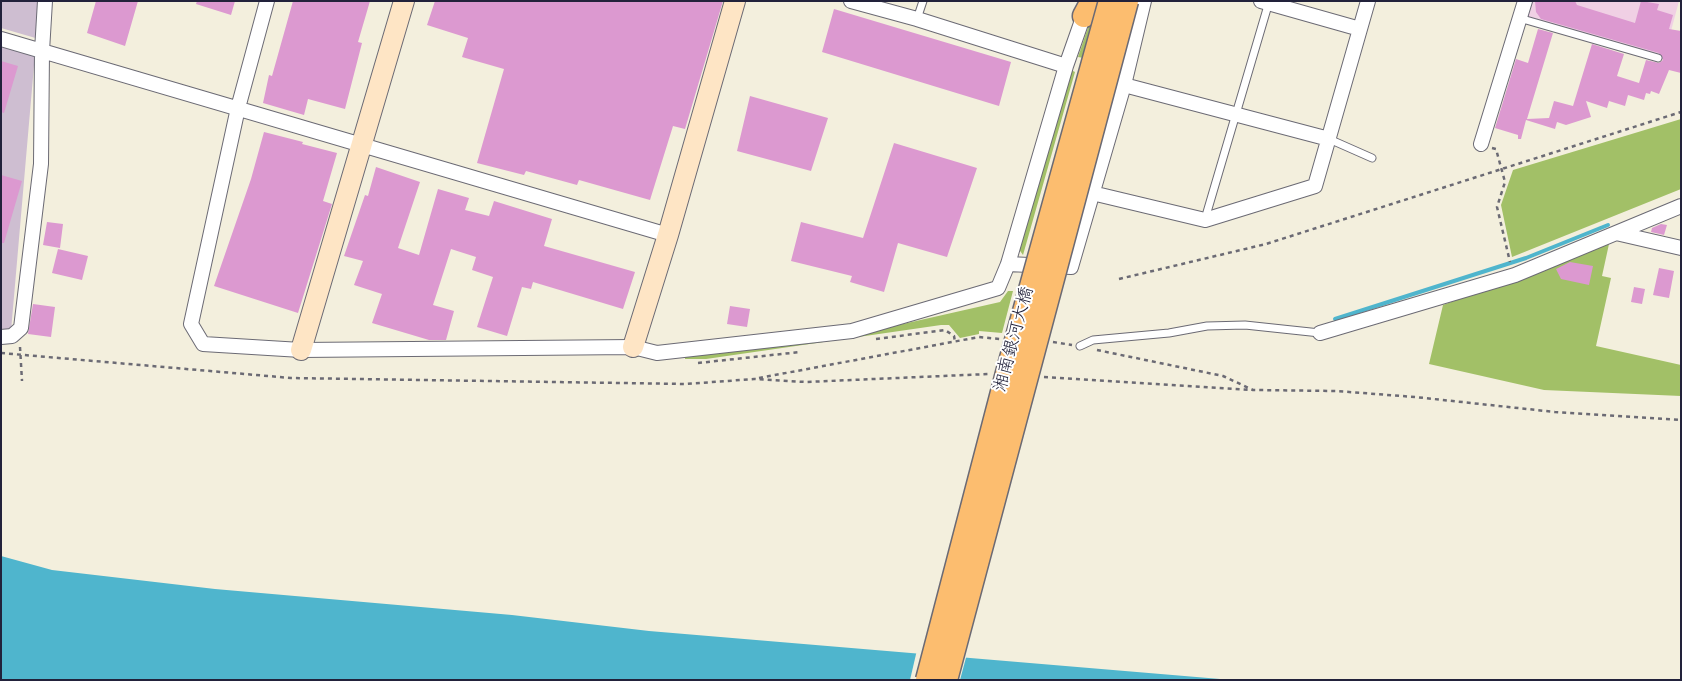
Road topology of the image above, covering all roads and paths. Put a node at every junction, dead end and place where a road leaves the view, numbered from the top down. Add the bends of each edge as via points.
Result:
1 (45, 1) edge
2 (267, 1) edge
3 (404, 1) edge
4 (735, 1) edge
5 (850, 1) edge
6 (923, 1) edge
7 (1110, 1) edge
8 (1127, 1) edge
9 (1144, 1) edge
10 (1368, 1) edge
11 (1525, 1) edge
12 (1267, 2) edge
13 (1088, 6) edge
14 (1520, 18) junction
15 (917, 19) junction
16 (1360, 29) junction
17 (1, 38) edge
18 (42, 51) junction
19 (1658, 58) dead end
20 (1066, 66) junction
21 (1124, 85) junction
22 (238, 108) junction
23 (1681, 112) edge
24 (1236, 113) junction
25 (1329, 139) junction
26 (362, 144) junction
27 (1481, 144) dead end
28 (1496, 149) dead end
29 (1372, 158) dead end
30 (1502, 168) junction
31 (1092, 193) junction
32 (1681, 206) edge
33 (1205, 220) junction
34 (1616, 233) junction
35 (668, 234) junction
36 (1681, 248) edge
37 (1506, 254) dead end
38 (1008, 264) junction
39 (1119, 279) dead end
40 (1320, 333) joint
41 (1, 337) edge
42 (979, 337) dead end
43 (1059, 343) dead end
44 (1080, 346) junction
45 (633, 347) junction
46 (301, 350) junction
47 (1, 353) edge
48 (20, 355) junction
49 (989, 374) dead end
50 (1036, 376) dead end
51 (754, 379) junction
52 (22, 380) dead end
53 (1252, 390) junction
54 (1681, 420) edge
55 (927, 680) edge
56 (946, 680) edge

1 - 18 street
2 - 22 street
3 - 26 street
4 - 35 street
5 - 15 street
6 - 15 lane
7 - 55 main road, 湘南銀河大橋, bridge via 1007,373
8 - 56 main road, 湘南銀河大橋, bridge
9 - 21 street
10 - 16 street
11 - 14 street
12 - 16 street
12 - 24 lane
13 - 20 street
14 - 19 lane
14 - 27 street
15 - 20 street
16 - 25 street
17 - 18 street
18 - 22 street
18 - 41 street via 41,164 21,328 12,336
20 - 38 street
21 - 24 street
21 - 31 street
22 - 26 street
22 - 46 street via 191,324 202,344
23 - 30 path
24 - 25 street
24 - 33 lane
25 - 29 lane
25 - 33 street via 1315,186
26 - 35 street
26 - 46 street
28 - 30 path
30 - 37 path via 1505,182 1497,207
30 - 39 path via 1266,244
31 - 33 street
31 - 38 street via 1071,267
32 - 34 street
34 - 36 street
34 - 40 street via 1515,274
35 - 45 street
38 - 45 street via 998,288 852,331 657,353
40 - 44 lane via 1207,326 1093,340
42 - 51 path
43 - 44 path
44 - 53 path via 1223,376
45 - 46 street
47 - 48 path
48 - 51 path via 291,378 627,384
48 - 52 path
49 - 51 path via 806,382
50 - 53 path
53 - 54 path via 1356,392 1555,412

